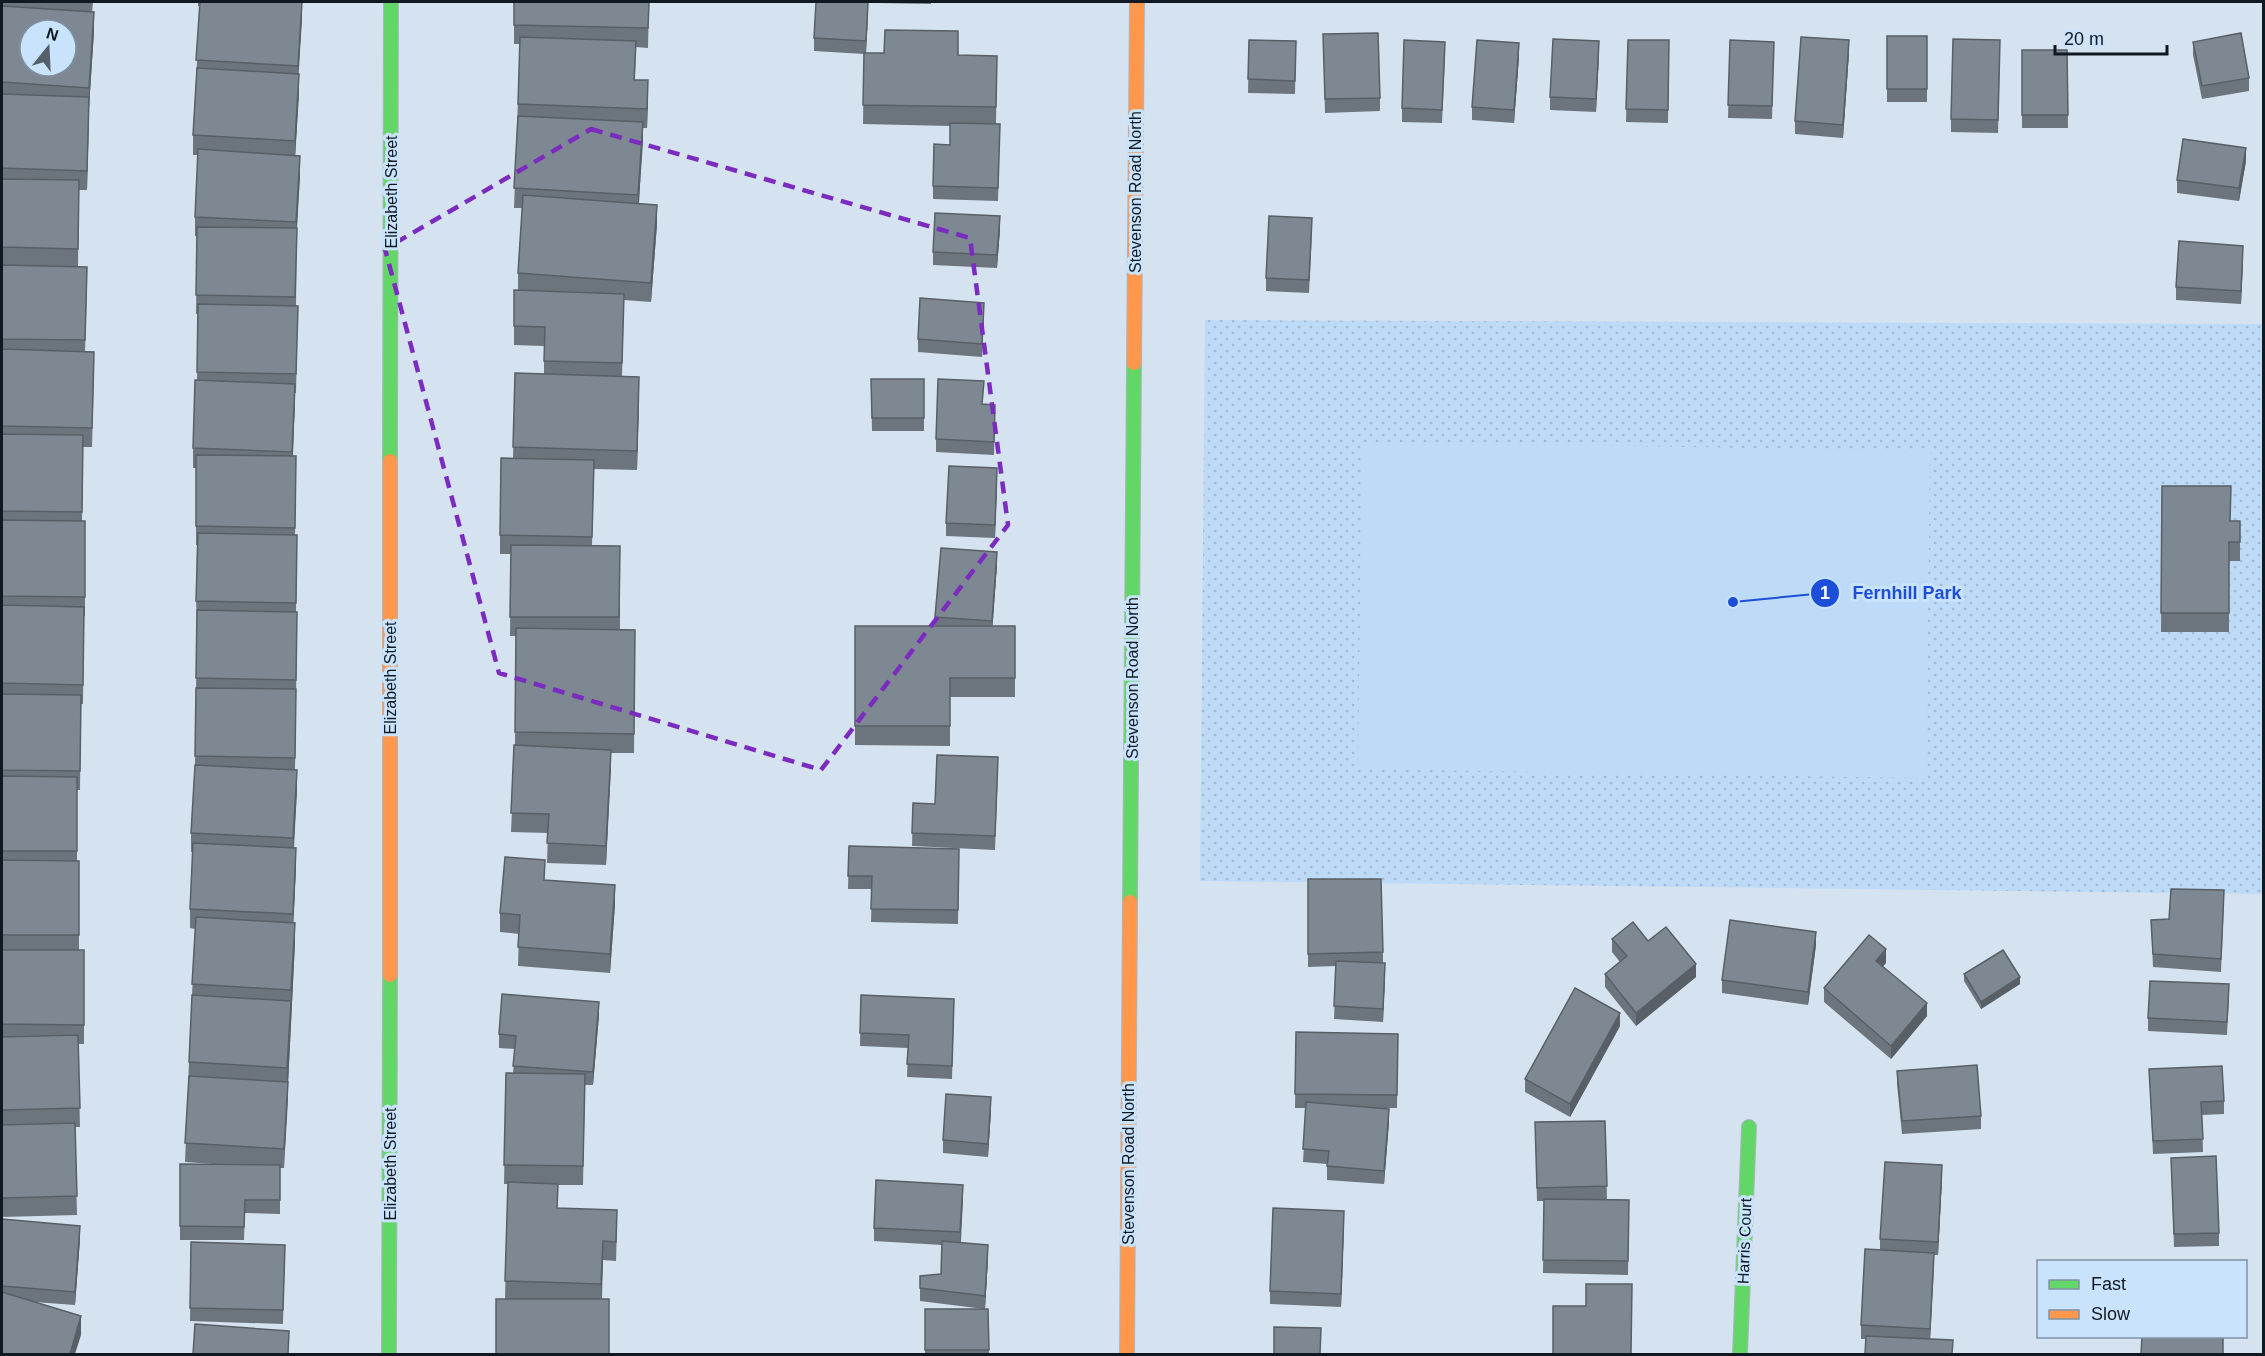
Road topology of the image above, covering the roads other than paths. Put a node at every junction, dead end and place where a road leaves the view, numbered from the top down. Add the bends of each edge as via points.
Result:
1 (391, 2) edge
2 (1137, 2) edge
3 (1749, 1127) dead end
4 (389, 1354) edge
5 (1127, 1354) edge
6 (1740, 1354) edge

1 - 4 street, Elizabeth Street
2 - 5 street, Stevenson Road North
3 - 6 street, Harris Court

